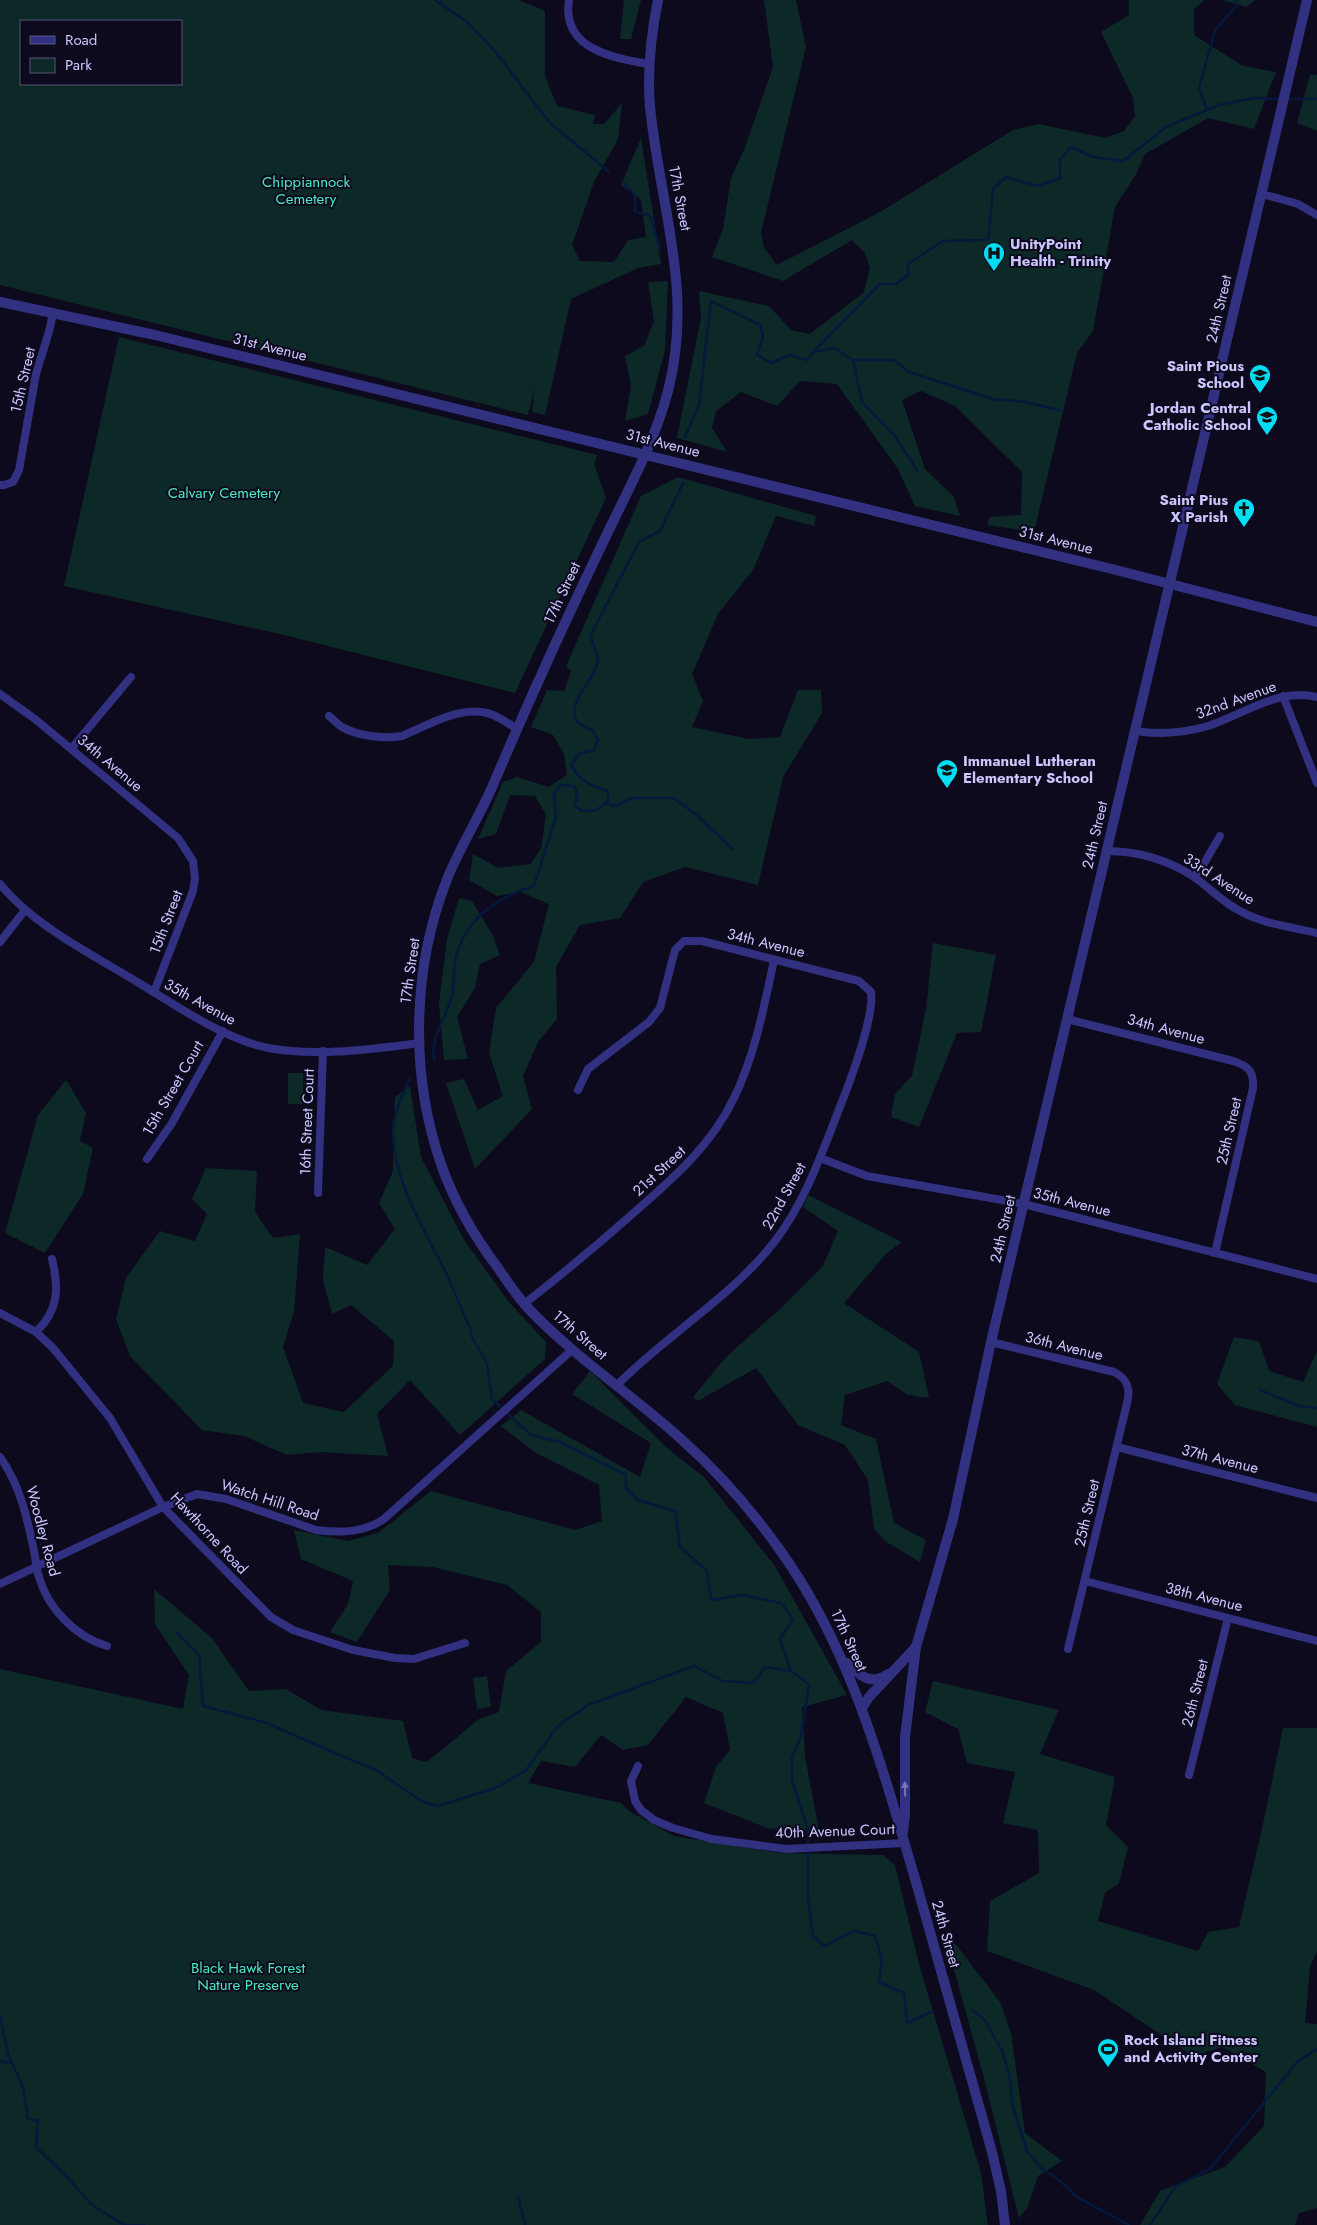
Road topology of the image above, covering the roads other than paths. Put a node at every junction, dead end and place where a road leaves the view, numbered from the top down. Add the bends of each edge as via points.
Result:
1 (569, 0) edge
2 (658, 0) edge
3 (1307, 0) edge
4 (650, 64) junction
5 (1262, 194) junction
6 (1317, 215) edge
7 (0, 302) edge
8 (53, 312) junction
9 (646, 454) junction
10 (0, 484) edge
11 (1170, 584) junction
12 (1317, 622) edge
13 (131, 677) dead end
14 (0, 694) edge
15 (1283, 696) junction
16 (1317, 697) edge
17 (329, 716) dead end
18 (517, 728) junction
19 (1135, 731) junction
20 (71, 749) junction
21 (1317, 783) edge
22 (1220, 836) dead end
23 (1107, 851) junction
24 (192, 862) joint
25 (1194, 877) junction
26 (0, 884) edge
27 (25, 910) junction
28 (1317, 933) edge
29 (0, 942) edge
30 (774, 960) junction
31 (868, 988) joint
32 (154, 992) junction
33 (1068, 1019) junction
34 (223, 1031) junction
35 (420, 1043) junction
36 (323, 1051) junction
37 (1253, 1074) joint
38 (578, 1090) dead end
39 (820, 1158) junction
40 (147, 1159) dead end
41 (318, 1193) dead end
42 (1024, 1204) junction
43 (1215, 1253) junction
44 (52, 1259) dead end
45 (1317, 1279) edge
46 (524, 1304) junction
47 (0, 1313) edge
48 (36, 1332) junction
49 (991, 1342) junction
50 (574, 1349) junction
51 (1127, 1383) joint
52 (616, 1386) junction
53 (1117, 1447) junction
54 (0, 1457) edge
55 (1317, 1498) edge
56 (163, 1507) junction
57 (37, 1566) junction
58 (1085, 1581) junction
59 (0, 1584) edge
60 (1228, 1618) junction
61 (1317, 1641) edge
62 (465, 1643) dead end
63 (107, 1646) dead end
64 (916, 1646) junction
65 (1068, 1649) dead end
66 (841, 1656) junction
67 (897, 1668) junction
68 (862, 1708) junction
69 (638, 1766) dead end
70 (1189, 1776) dead end
71 (903, 1840) junction
72 (1005, 2225) edge

1 - 4 street via 568,12 574,29 588,47 613,57
2 - 4 street, 17th Street
3 - 5 street, 24th Street
4 - 9 street, 17th Street via 650,102 661,184 674,246 679,314 671,379
5 - 6 street via 1298,204
5 - 11 street, 24th Street
7 - 8 street, 31st Avenue
8 - 9 street, 31st Avenue
8 - 10 street, 15th Street via 36,374 19,470 13,482
9 - 11 street, 31st Avenue
9 - 18 street, 17th Street
11 - 12 street, 31st Avenue
11 - 19 street, 24th Street
13 - 20 street
14 - 20 street, 34th Avenue
15 - 16 street, 32nd Avenue via 1301,694
15 - 19 street, 32nd Avenue via 1192,730 1162,734
15 - 21 street
17 - 18 street via 352,731 393,738 467,712 493,715
18 - 35 street, 17th Street via 480,817 442,891 426,955
19 - 23 street, 24th Street
20 - 24 street, 34th Avenue via 178,838
22 - 25 street
23 - 25 street, 33rd Avenue via 1156,859
23 - 33 street, 24th Street
24 - 32 street, 15th Street via 193,891
25 - 28 street, 33rd Avenue via 1242,913
26 - 27 street, 35th Avenue
27 - 29 street
27 - 32 street, 35th Avenue via 69,941
30 - 31 street, 34th Avenue via 859,981
30 - 38 street, 34th Avenue via 702,941 684,941 675,950 660,1008 649,1022 588,1069
30 - 46 street, 21st Street via 743,1080 707,1141 670,1182
31 - 39 street, 22nd Street via 871,1008
32 - 34 street, 35th Avenue
33 - 37 street, 34th Avenue via 1233,1061 1247,1067
33 - 42 street, 24th Street
34 - 36 street, 35th Avenue via 268,1048
34 - 40 street, 15th Street Court via 172,1123
35 - 36 street, 35th Avenue
35 - 46 street, 17th Street via 423,1090 441,1165 470,1229
36 - 41 street, 16th Street Court
37 - 43 street, 25th Street via 1253,1088
39 - 42 street, 35th Avenue via 867,1176
39 - 52 street, 22nd Street via 786,1226 758,1261 637,1364
42 - 43 street, 35th Avenue
42 - 49 street, 24th Street
43 - 45 street, 35th Avenue
44 - 48 street via 58,1281 53,1307 48,1320
46 - 50 street, 17th Street
47 - 48 street, Hawthorne Road
48 - 56 street, Hawthorne Road via 110,1418
49 - 51 street, 36th Avenue via 1114,1372
49 - 64 street, 24th Street via 953,1519
50 - 52 street, 17th Street
50 - 56 street, Watch Hill Road via 384,1519 364,1530 316,1530 207,1494 191,1496
51 - 53 street, 25th Street via 1129,1392
52 - 66 street, 17th Street via 682,1439 750,1509 803,1584
53 - 55 street, 37th Avenue
53 - 58 street, 25th Street
54 - 57 street, Woodley Road via 21,1496
56 - 57 street, Watch Hill Road
56 - 62 street, Hawthorne Road via 271,1617 293,1630 353,1650 395,1658 414,1659
57 - 59 street, Watch Hill Road
57 - 63 street, Woodley Road via 39,1578 56,1611 87,1639
58 - 60 street, 38th Avenue
58 - 65 street, 25th Street
60 - 61 street, 38th Avenue
60 - 70 street, 26th Street
64 - 67 street, 24th Street
71 -> 64 street, 24th Street via 905,1737
66 - 67 street, 24th Street via 859,1675 869,1680 883,1677
66 - 68 street, 17th Street
67 - 68 street, 24th Street
68 - 71 street, 17th Street
69 - 71 street, 40th Avenue Court via 631,1781 635,1801 654,1820 672,1828 712,1839 786,1849
71 - 72 street, 24th Street via 992,2152

